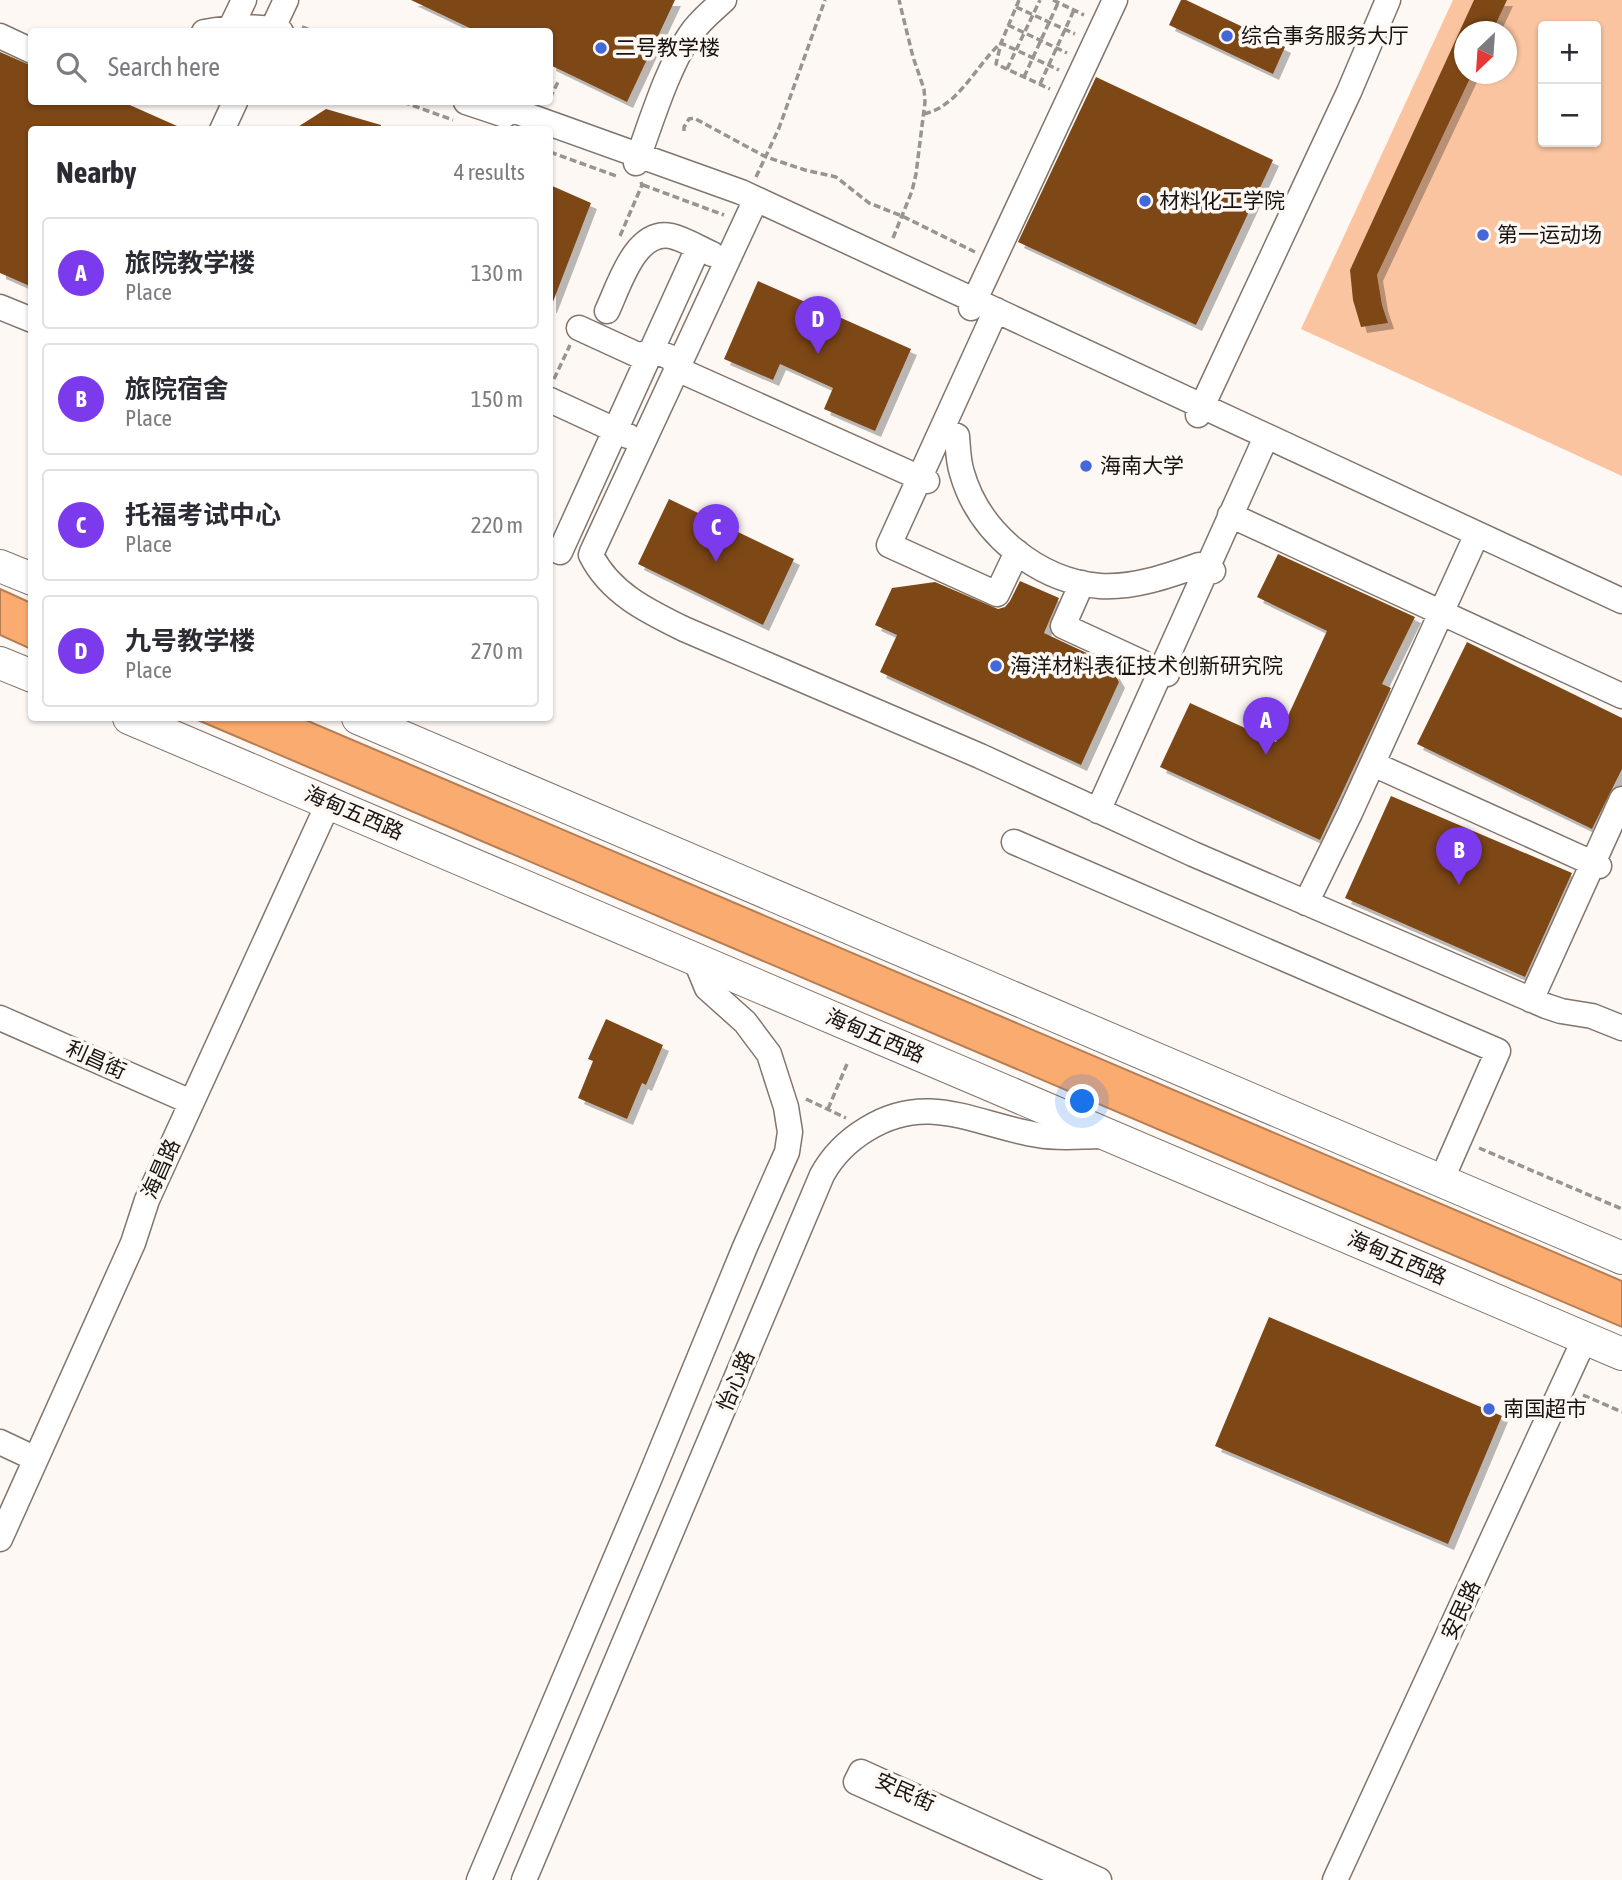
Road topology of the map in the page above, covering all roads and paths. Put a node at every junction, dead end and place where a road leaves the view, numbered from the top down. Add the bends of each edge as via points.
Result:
1 (244, 0) edge
2 (286, 0) edge
3 (724, 0) edge
4 (825, 0) edge
5 (899, 0) edge
6 (1019, 0) edge
7 (1040, 0) edge
8 (1053, 0) edge
9 (1115, 0) edge
10 (1380, 0) edge
11 (1388, 0) edge
12 (1058, 3) junction
13 (1016, 7) junction
14 (1074, 10) junction
15 (1033, 14) junction
16 (1090, 17) dead end
17 (1049, 22) junction
18 (0, 25) edge
19 (1008, 25) junction
20 (232, 28) edge
21 (281, 28) edge
22 (1065, 30) junction
23 (1024, 32) junction
24 (0, 36) edge
25 (1080, 36) dead end
26 (28, 38) edge
27 (1040, 40) junction
28 (1001, 43) junction
29 (1057, 48) junction
30 (28, 49) edge
31 (1016, 50) junction
32 (1071, 55) dead end
33 (1032, 58) junction
34 (1049, 65) junction
35 (1007, 69) junction
36 (1063, 72) dead end
37 (1024, 77) junction
38 (558, 82) dead end
39 (1040, 85) junction
40 (1055, 91) dead end
41 (553, 92) edge
42 (234, 105) edge
43 (422, 105) edge
44 (498, 105) edge
45 (459, 111) edge
46 (924, 114) junction
47 (224, 126) edge
48 (528, 126) edge
49 (551, 126) edge
50 (553, 127) edge
51 (684, 131) dead end
52 (553, 132) edge
53 (553, 153) edge
54 (766, 157) junction
55 (638, 160) junction
56 (755, 204) junction
57 (902, 216) junction
58 (890, 244) dead end
59 (698, 248) junction
60 (993, 260) junction
61 (731, 262) junction
62 (0, 299) edge
63 (0, 307) edge
64 (28, 310) edge
65 (607, 311) dead end
66 (989, 312) junction
67 (28, 318) edge
68 (579, 328) dead end
69 (652, 350) junction
70 (679, 374) junction
71 (553, 401) edge
72 (1197, 410) junction
73 (615, 430) junction
74 (946, 430) junction
75 (1267, 443) junction
76 (646, 445) junction
77 (922, 484) junction
78 (1235, 513) junction
79 (1477, 541) junction
80 (555, 547) edge
81 (1017, 552) junction
82 (596, 553) junction
83 (0, 566) edge
84 (1210, 569) junction
85 (28, 577) edge
86 (1082, 583) junction
87 (1622, 601) edge
88 (1446, 610) junction
89 (1622, 614) edge
90 (0, 663) edge
91 (1164, 673) junction
92 (28, 674) edge
93 (1622, 685) edge
94 (1622, 696) edge
95 (136, 721) edge
96 (365, 721) edge
97 (1377, 762) junction
98 (321, 799) junction
99 (1622, 799) edge
100 (1102, 809) junction
101 (1622, 817) edge
102 (1014, 842) dead end
103 (1598, 862) junction
104 (1310, 900) junction
105 (695, 959) junction
106 (1536, 998) junction
107 (0, 1018) edge
108 (1622, 1022) edge
109 (1622, 1028) edge
110 (847, 1064) dead end
111 (805, 1098) dead end
112 (184, 1099) junction
113 (828, 1109) junction
114 (850, 1120) dead end
115 (1113, 1136) junction
116 (1459, 1139) junction
117 (1441, 1181) junction
118 (1622, 1209) edge
119 (1622, 1258) edge
120 (1589, 1340) junction
121 (1622, 1354) edge
122 (1571, 1390) junction
123 (1622, 1412) edge
124 (0, 1442) edge
125 (31, 1456) junction
126 (0, 1512) edge
127 (0, 1539) edge
128 (480, 1880) edge
129 (524, 1880) edge
130 (1073, 1880) edge
131 (1099, 1880) edge
132 (1335, 1880) edge
133 (1345, 1880) edge

1 - 20 street
2 - 21 street
3 - 55 street via 688,37
4 - 54 path
5 - 46 path via 924,89
6 - 13 path
7 - 15 path
8 - 12 path
9 - 60 street
10 - 72 street
11 - 72 street
12 - 14 path
12 - 17 path
13 - 15 path
13 - 19 path
14 - 16 path
14 - 22 path
15 - 17 path
15 - 23 path
17 - 22 path
17 - 27 path
18 - 26 street
19 - 23 path
19 - 28 path
22 - 25 path
22 - 29 path
23 - 27 path
23 - 31 path
24 - 30 street
27 - 29 path
27 - 33 path
28 - 31 path
28 - 35 path via 996,64
28 - 46 path via 951,99
29 - 32 path
29 - 34 path
31 - 33 path
31 - 35 path
33 - 34 path
33 - 37 path
34 - 36 path
34 - 39 path
35 - 37 path
37 - 39 path
38 - 41 path
39 - 40 path
42 - 47 street
43 - 45 path
44 - 49 street
45 - 48 street
46 - 57 path via 916,174
50 - 55 street
51 - 54 path via 688,119 694,118
52 - 55 street
53 - 56 path
54 - 56 path
54 - 57 path via 836,177 869,203
55 - 56 street
56 - 61 street
56 - 66 street
57 - 58 path
57 - 60 path
59 - 61 street
59 - 65 street via 671,236 644,242
59 - 69 street
60 - 66 street
61 - 70 street
62 - 64 street
63 - 67 street
66 - 72 street
66 - 74 street
68 - 69 street via 640,356
69 - 70 street via 671,358
69 - 73 street
70 - 76 street
70 - 77 street
71 - 73 street
72 - 75 street
73 - 76 street
73 - 80 street
74 - 77 street
74 - 81 street via 957,436 968,492 995,533
75 - 78 street
75 - 79 street
76 - 82 street
77 - 81 street via 896,548 997,594
78 - 84 street
78 - 88 street
79 - 87 street
79 - 88 street
79 - 89 street
80 - 82 street
81 - 86 street via 1046,570
82 - 100 street via 633,592 683,620 976,746
83 - 85 main road
84 - 86 street via 1199,565 1135,584
84 - 91 street
86 - 91 street via 1063,626
88 - 93 street
88 - 94 street
88 - 97 street
90 - 92 main road
91 - 100 street
95 - 98 main road, 海甸五西路
96 - 117 main road
97 - 103 street
97 - 104 street
98 - 105 main road, 海甸五西路
98 - 112 street, 海昌路
99 - 103 street
100 - 104 street
101 - 103 street
102 - 116 street via 1498,1051
103 - 106 street
104 - 106 street
105 - 115 main road, 海甸五西路
105 - 128 street, 怡心路 via 707,988 745,1022 769,1054 786,1107 787,1152
106 - 108 street
106 - 109 street via 1561,1011 1592,1016
107 - 112 street, 利昌街
110 - 113 path
111 - 113 path
112 - 125 street, 海昌路 via 133,1243
113 - 114 path
115 - 120 main road, 海甸五西路
115 - 129 street, 怡心路 via 1040,1136 964,1116 913,1111 868,1128 834,1156 822,1175
116 - 117 street
116 - 118 path
117 - 119 main road
120 - 121 main road, 海甸五西路
120 - 122 street, 安民路
120 - 132 street, 安民路
122 - 123 path
122 - 133 street, 安民路
124 - 125 street
125 - 126 street, 海昌路
125 - 127 street, 海昌路
130 - 131 street, 安民街 via 856,1782 860,1772

